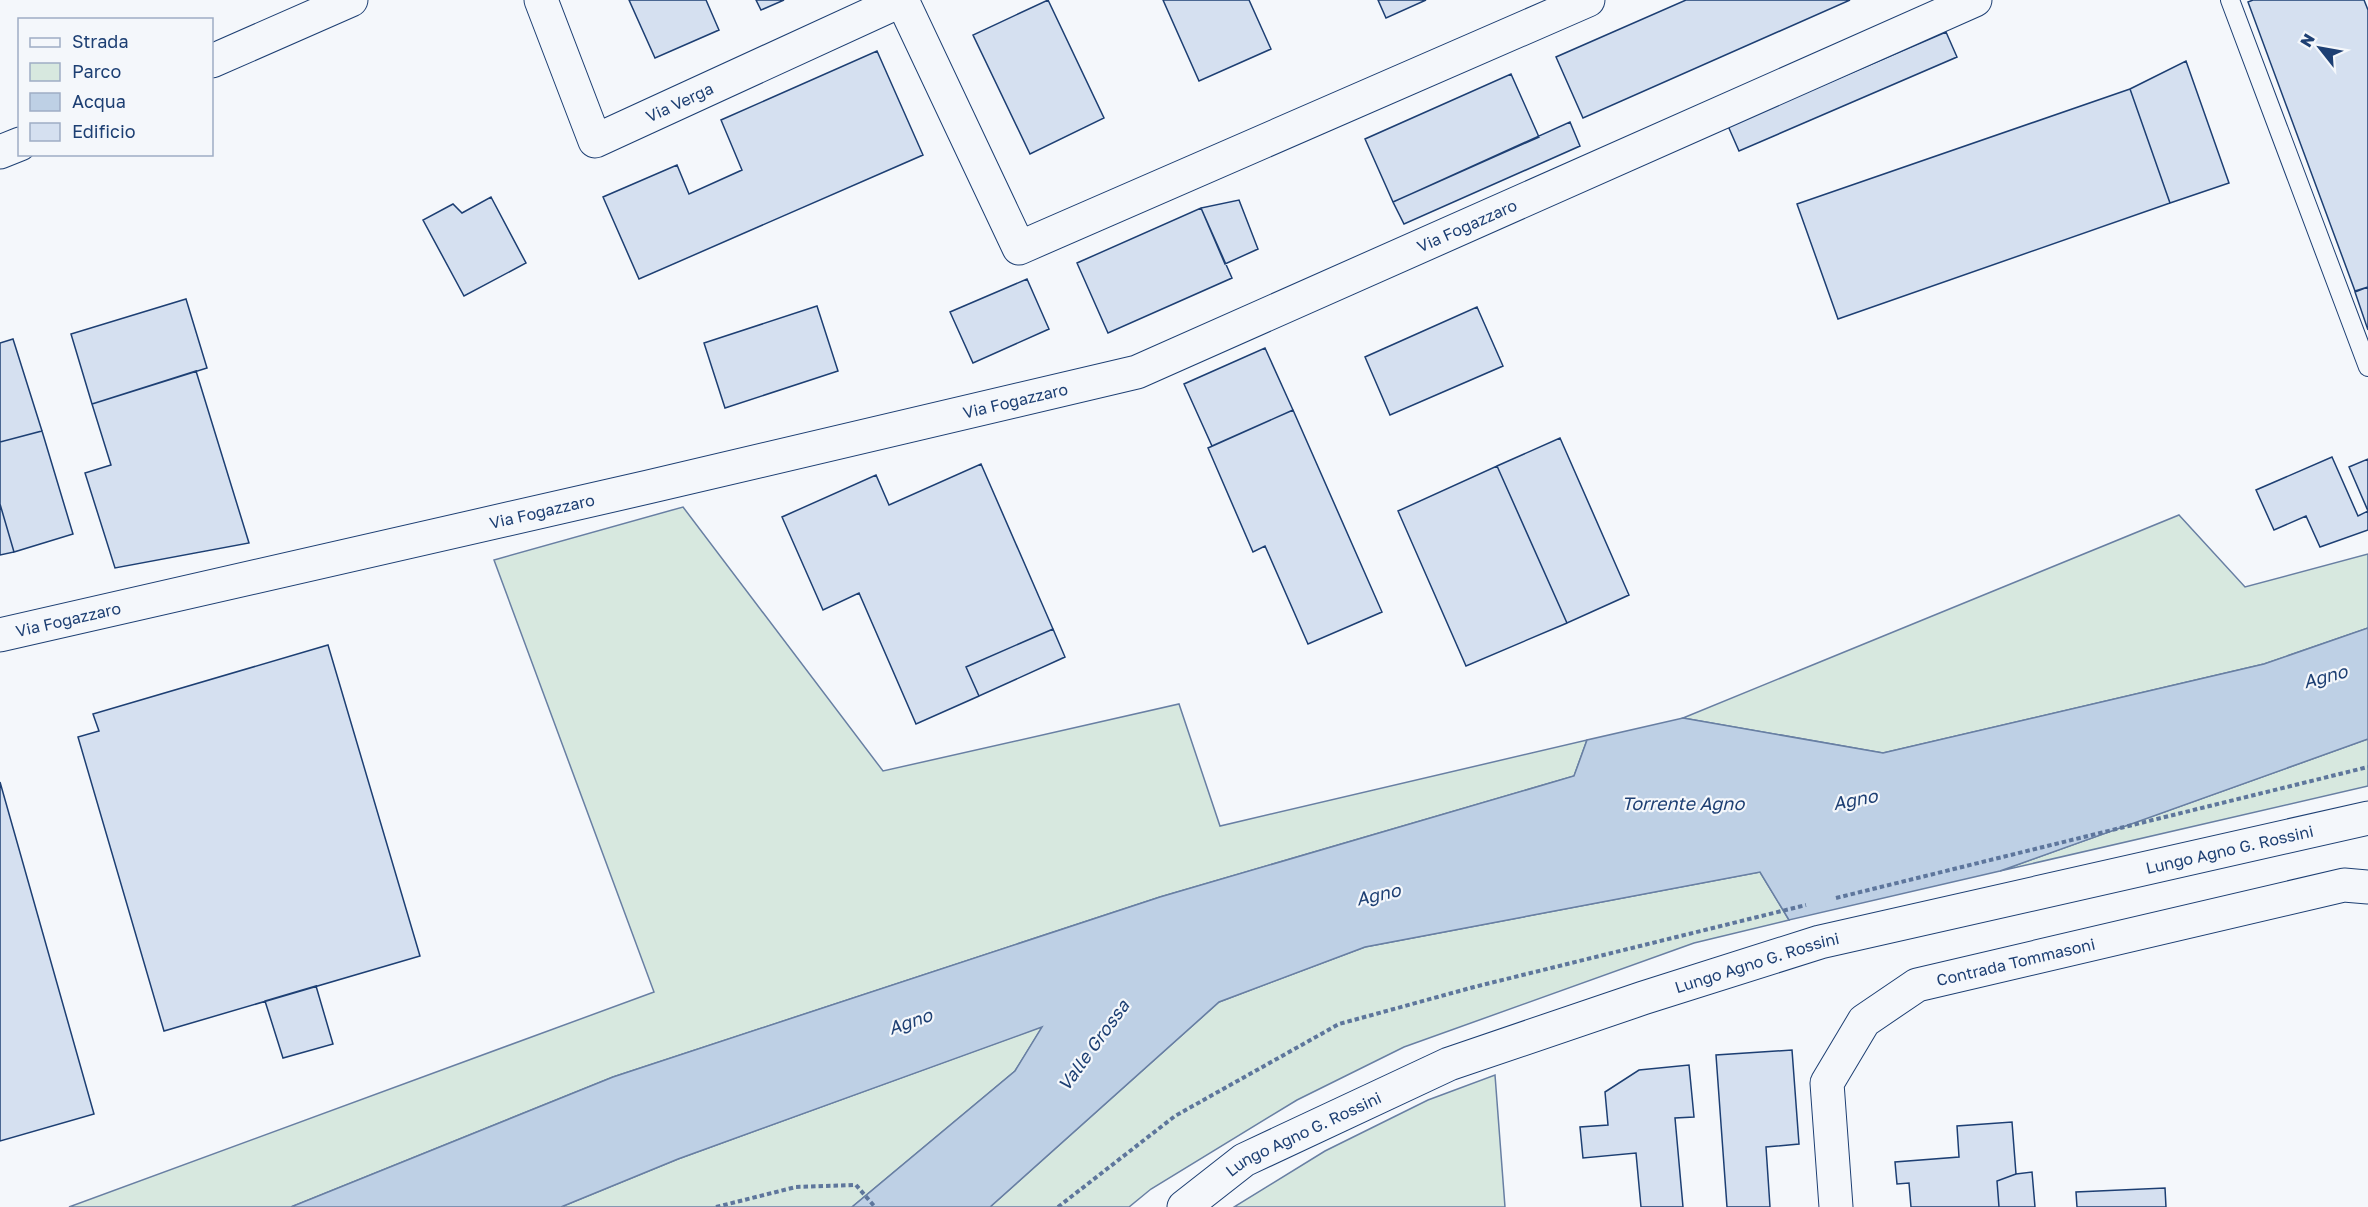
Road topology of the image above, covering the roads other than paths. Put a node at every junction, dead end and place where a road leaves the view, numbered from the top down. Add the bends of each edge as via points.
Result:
1 (351, 0) edge
2 (541, 0) edge
3 (902, 0) edge
4 (1587, 0) edge
5 (1975, 0) edge
6 (2230, 0) edge
7 (213, 61) edge
8 (18, 145) edge
9 (0, 152) edge
10 (2368, 367) edge
11 (0, 634) edge
12 (2368, 818) edge
13 (2368, 887) edge
14 (1184, 1207) edge
15 (1836, 1207) edge

1 - 7 street
2 - 3 street, Via Verga via 595,141
3 - 4 street via 1018,248
5 - 11 street, Via Fogazzaro via 1137,372 660,485
6 - 10 lane
8 - 9 street
12 - 14 street, Lungo Agno G. Rossini via 1820,942 1643,998 1449,1064 1244,1160
13 - 15 street, Contrada Tommasoni via 2344,885 1917,985 1864,1022 1827,1083

